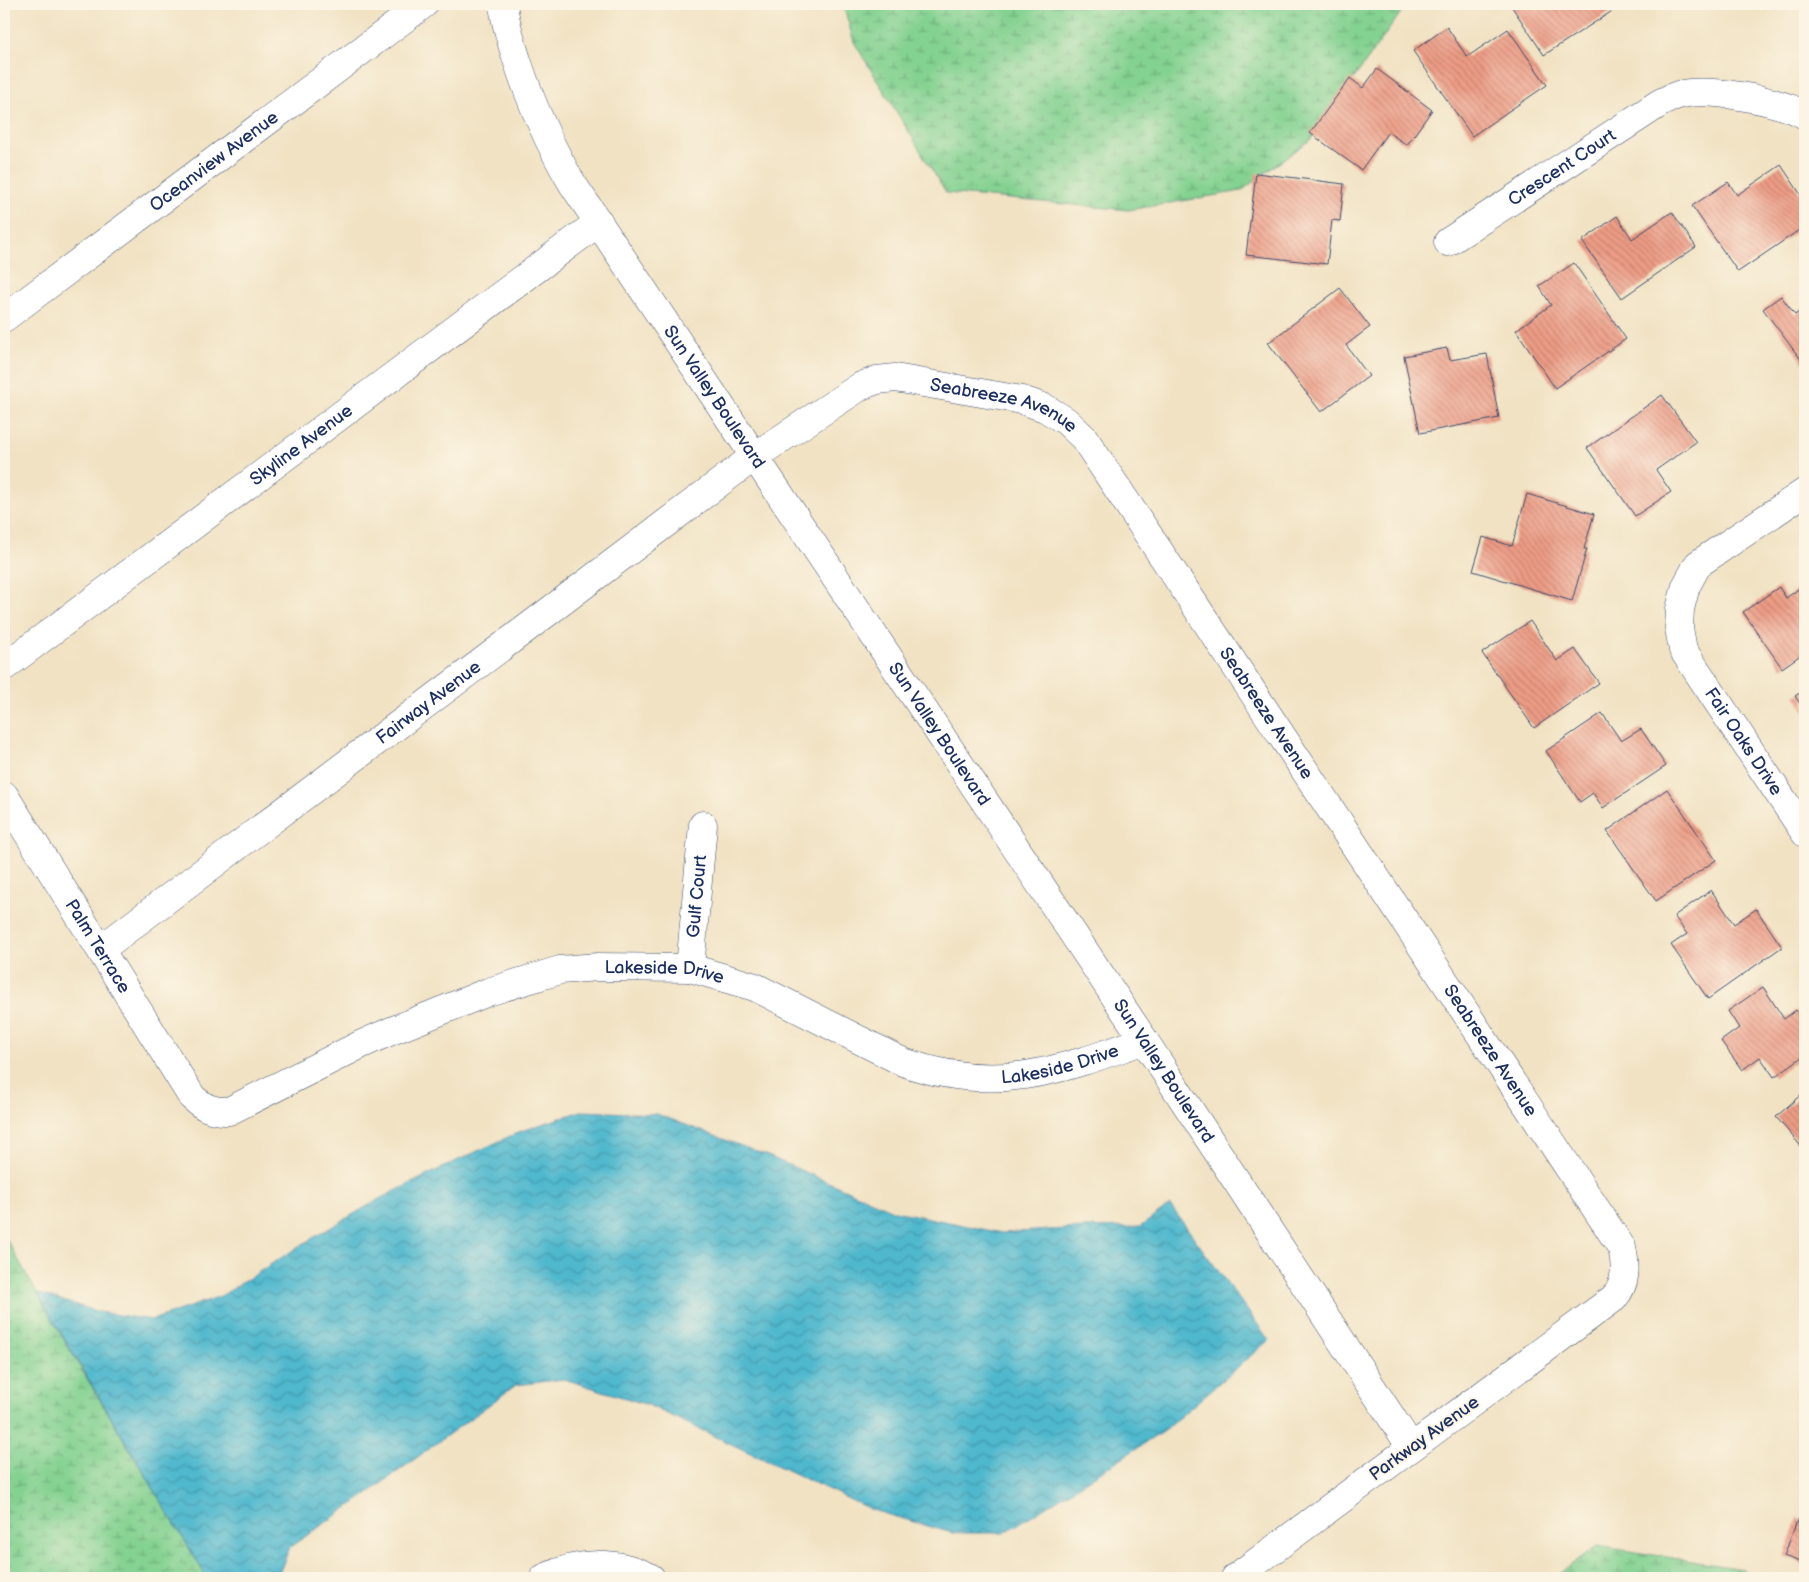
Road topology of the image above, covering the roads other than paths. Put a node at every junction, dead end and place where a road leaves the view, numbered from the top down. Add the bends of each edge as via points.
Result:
1 (424, 4) edge
2 (503, 4) edge
3 (1805, 114) edge
4 (599, 222) junction
5 (1448, 242) dead end
6 (4, 318) edge
7 (755, 456) junction
8 (1805, 492) edge
9 (4, 668) edge
10 (4, 795) edge
11 (703, 825) dead end
12 (1805, 832) edge
13 (101, 949) junction
14 (690, 968) junction
15 (1144, 1040) junction
16 (192, 1097) joint
17 (1614, 1298) joint
18 (1411, 1447) junction
19 (553, 1574) edge
20 (651, 1578) edge
21 (1235, 1578) edge

1 - 6 street, Oceanview Avenue
2 - 4 street, Sun Valley Boulevard via 512,45 530,98 555,154
3 - 5 street, Crescent Court via 1780,104 1743,97 1700,93 1678,95 1660,103
4 - 7 street, Sun Valley Boulevard
4 - 9 street, Skyline Avenue
7 - 13 street, Fairway Avenue
7 - 15 street, Sun Valley Boulevard
7 - 17 street, Seabreeze Avenue via 861,386 895,378 1022,400 1045,408 1084,438 1622,1248 1625,1273 1620,1291
8 - 12 street, Fair Oaks Drive via 1698,564 1686,586 1679,628 1683,650
10 - 13 street, Palm Terrace
11 - 14 street, Gulf Court
13 - 16 street, Palm Terrace
14 - 15 street, Lakeside Drive via 755,987 903,1062 928,1071 977,1078 1018,1077 1056,1070
14 - 16 street, Lakeside Drive via 598,967 538,975 371,1040 228,1110 209,1109
15 - 18 street, Sun Valley Boulevard
17 - 18 street, Parkway Avenue
18 - 21 street, Parkway Avenue
19 - 20 street via 583,1565 602,1564 621,1566

